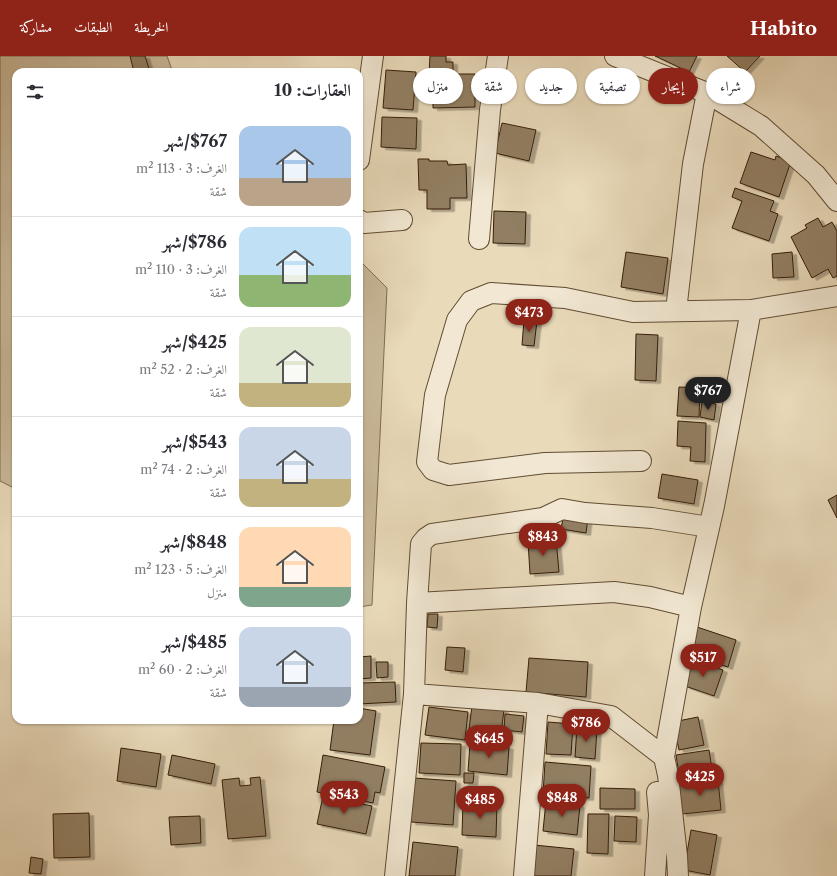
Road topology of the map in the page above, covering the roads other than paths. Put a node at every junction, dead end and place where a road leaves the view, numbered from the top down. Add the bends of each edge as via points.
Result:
1 (373, 56) edge
2 (498, 56) edge
3 (621, 57) edge
4 (706, 93) edge
5 (706, 98) edge
6 (725, 104) edge
7 (363, 130) edge
8 (837, 201) edge
9 (402, 220) dead end
10 (363, 222) edge
11 (479, 239) dead end
12 (837, 296) edge
13 (752, 310) junction
14 (676, 311) junction
15 (641, 461) dead end
16 (709, 527) junction
17 (417, 603) junction
18 (690, 607) junction
19 (414, 694) junction
20 (538, 702) junction
21 (666, 766) junction
22 (394, 876) edge
23 (524, 876) edge
24 (655, 876) edge
25 (678, 876) edge

1 - 7 street
2 - 11 street via 490,110
3 - 4 street
5 - 14 street via 693,164
6 - 8 street via 761,126 816,175
9 - 10 street
12 - 13 street
13 - 14 street
13 - 16 street
14 - 15 street via 633,312 565,298 491,293 472,301 457,320 435,396 427,462 433,470 448,475 545,462
16 - 17 street via 652,518 562,509 543,518 432,534 421,544
16 - 18 street
17 - 18 street via 614,592 650,597
17 - 19 street
18 - 21 street
19 - 20 street
19 - 22 street
20 - 21 street via 611,716
20 - 23 street
21 - 24 street via 657,793 659,815
21 - 25 street

